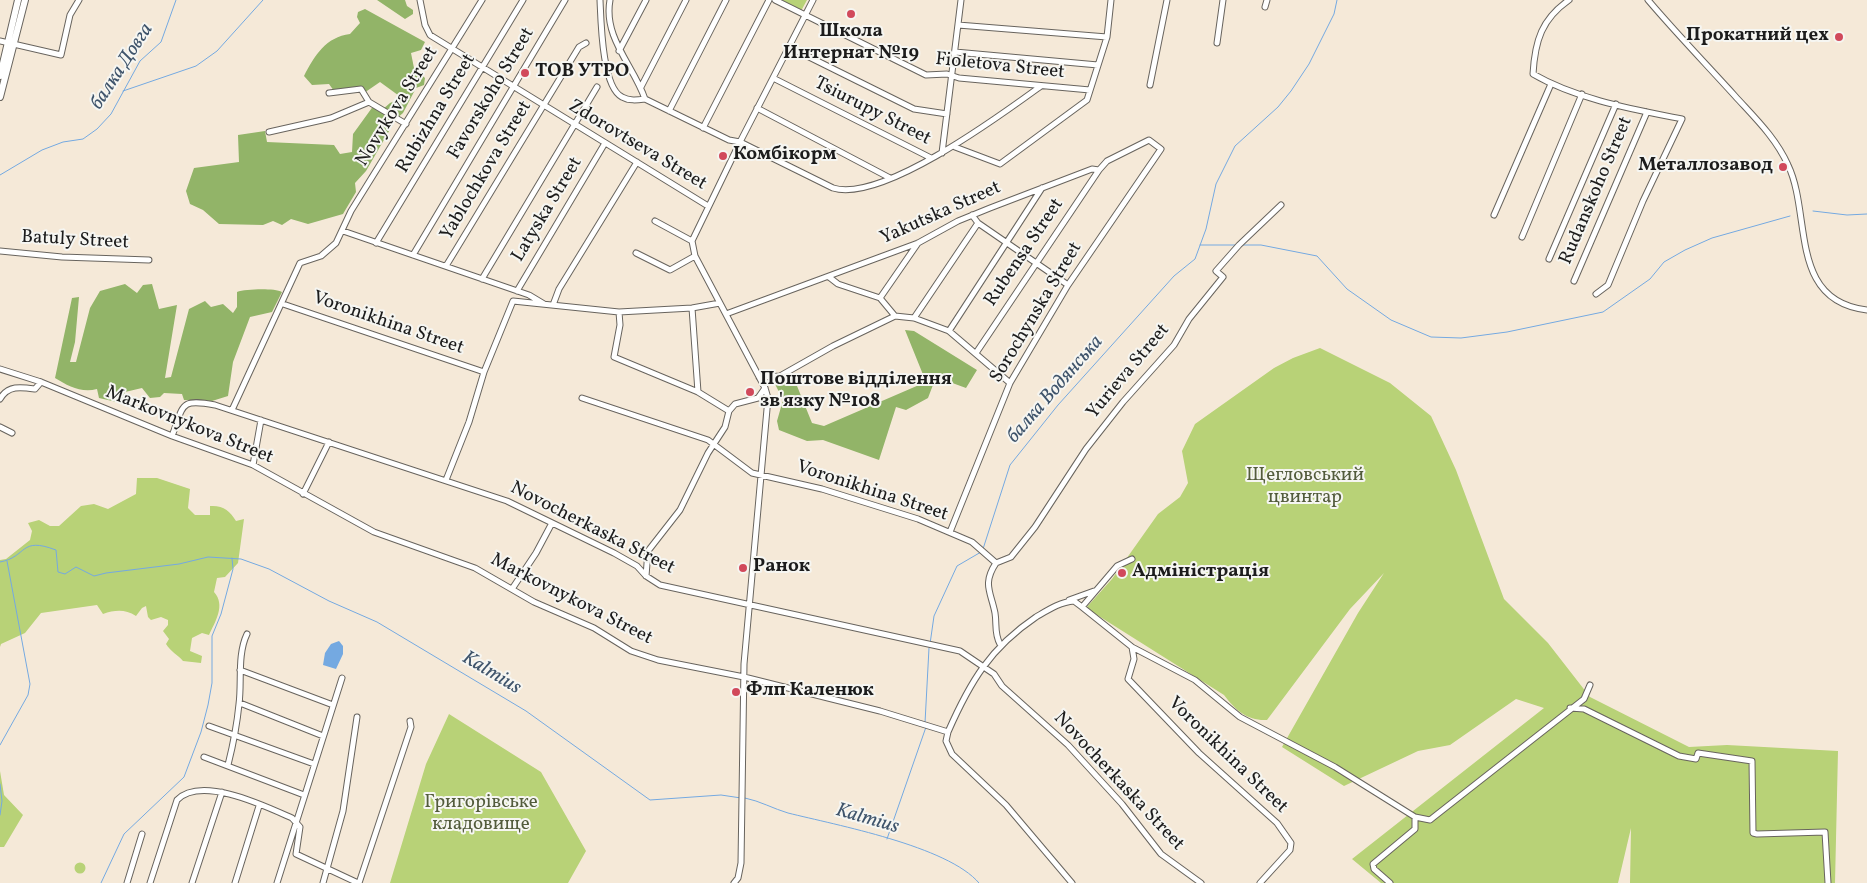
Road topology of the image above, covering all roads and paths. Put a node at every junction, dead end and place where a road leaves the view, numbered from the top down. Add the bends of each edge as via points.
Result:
1 (18, 0) edge
2 (24, 0) edge
3 (79, 0) edge
4 (420, 0) edge
5 (482, 0) edge
6 (523, 0) edge
7 (565, 0) edge
8 (600, 0) edge
9 (610, 0) edge
10 (646, 0) edge
11 (686, 0) edge
12 (726, 0) edge
13 (768, 0) edge
14 (775, 0) edge
15 (813, 0) edge
16 (961, 0) edge
17 (1111, 0) edge
18 (1167, 0) edge
19 (1223, 0) edge
20 (1267, 0) edge
21 (1569, 0) edge
22 (1648, 0) edge
23 (1265, 7) dead end
24 (806, 15) junction
25 (958, 25) junction
26 (1107, 36) junction
27 (0, 41) edge
28 (586, 42) dead end
29 (1217, 43) dead end
30 (11, 44) junction
31 (789, 47) junction
32 (452, 50) junction
33 (620, 51) junction
34 (955, 52) junction
35 (1098, 64) junction
36 (482, 68) junction
37 (952, 75) junction
38 (0, 76) edge
39 (773, 78) junction
40 (1150, 84) dead end
41 (1551, 84) junction
42 (1042, 86) junction
43 (597, 87) dead end
44 (641, 87) junction
45 (514, 88) junction
46 (1090, 90) junction
47 (329, 93) dead end
48 (1582, 94) junction
49 (0, 97) edge
50 (645, 99) junction
51 (369, 102) junction
52 (1616, 104) junction
53 (544, 106) junction
54 (758, 108) junction
55 (669, 110) junction
56 (1647, 112) junction
57 (947, 114) junction
58 (406, 124) junction
59 (574, 125) junction
60 (703, 128) junction
61 (269, 132) dead end
62 (740, 142) junction
63 (605, 143) junction
64 (955, 147) junction
65 (1161, 149) joint
66 (942, 154) junction
67 (931, 158) junction
68 (636, 162) junction
69 (1099, 170) junction
70 (890, 178) junction
71 (1042, 188) junction
72 (1281, 205) dead end
73 (708, 206) junction
74 (972, 215) junction
75 (1494, 216) dead end
76 (656, 221) dead end
77 (978, 223) junction
78 (342, 231) junction
79 (1522, 237) dead end
80 (692, 241) junction
81 (376, 243) junction
82 (918, 243) junction
83 (1007, 243) junction
84 (0, 251) edge
85 (636, 253) dead end
86 (413, 255) junction
87 (695, 256) junction
88 (1550, 259) dead end
89 (149, 260) dead end
90 (1037, 264) junction
91 (446, 266) junction
92 (829, 277) junction
93 (482, 279) junction
94 (1574, 281) dead end
95 (1068, 284) junction
96 (517, 292) junction
97 (1596, 294) dead end
98 (880, 298) junction
99 (282, 304) junction
100 (720, 304) junction
101 (550, 306) junction
102 (692, 308) junction
103 (1867, 310) edge
104 (619, 312) junction
105 (726, 314) junction
106 (895, 316) junction
107 (914, 318) junction
108 (949, 331) junction
109 (976, 353) junction
110 (0, 370) edge
111 (484, 372) junction
112 (759, 377) junction
113 (41, 382) junction
114 (1010, 383) junction
115 (766, 388) junction
116 (698, 392) junction
117 (582, 398) dead end
118 (0, 399) edge
119 (232, 410) junction
120 (729, 411) junction
121 (262, 420) junction
122 (0, 427) edge
123 (12, 433) dead end
124 (172, 436) junction
125 (330, 442) junction
126 (714, 445) junction
127 (253, 465) junction
128 (762, 475) junction
129 (446, 480) junction
130 (303, 494) junction
131 (552, 523) junction
132 (950, 532) junction
133 (1132, 559) dead end
134 (996, 563) junction
135 (646, 576) junction
136 (512, 589) junction
137 (1096, 590) junction
138 (1064, 602) junction
139 (750, 605) junction
140 (1082, 607) junction
141 (247, 634) dead end
142 (1000, 644) junction
143 (1132, 647) junction
144 (983, 666) junction
145 (240, 670) junction
146 (744, 677) junction
147 (342, 678) dead end
148 (1590, 685) dead end
149 (240, 702) junction
150 (333, 705) junction
151 (1570, 708) junction
152 (357, 717) dead end
153 (410, 721) dead end
154 (209, 726) dead end
155 (948, 732) junction
156 (235, 735) junction
157 (323, 736) junction
158 (204, 757) dead end
159 (314, 764) junction
160 (228, 765) junction
161 (222, 792) junction
162 (304, 795) junction
163 (259, 806) junction
164 (1415, 817) junction
165 (297, 823) junction
166 (142, 834) dead end
167 (328, 869) junction
168 (128, 883) edge
169 (150, 883) edge
170 (192, 883) edge
171 (235, 883) edge
172 (277, 883) edge
173 (323, 883) edge
174 (359, 883) edge
175 (734, 883) edge
176 (1072, 883) edge
177 (1202, 883) edge
178 (1260, 883) edge
179 (1390, 883) edge
180 (1828, 883) edge

1 - 30 main road
2 - 30 main road
3 - 30 street via 70,15 61,55
4 - 32 street, Zdorovtseva Street via 427,30
5 - 32 street, Novykova Street
6 - 36 street, Rubizhna Street
7 - 45 street, Favorskoho Street
8 - 50 street via 604,56 614,90 620,97
9 - 33 street via 608,10
10 - 33 street
11 - 44 street
12 - 55 street
13 - 60 street
14 - 24 street, Fioletova Street
15 - 24 street
16 - 25 street
17 - 26 street
18 - 40 street
19 - 29 street
20 - 23 street
21 - 41 street via 1548,17 1533,60 1532,74
22 - 103 street via 1773,138 1789,166 1798,191 1804,248 1812,272 1834,297
24 - 31 street
24 - 37 street, Fioletova Street via 926,75
25 - 26 street
25 - 34 street
26 - 35 street
27 - 30 street
28 - 53 street, Yablochkova Street via 579,47
30 - 38 main road
30 - 49 main road
31 - 39 street
31 - 57 street via 914,109
32 - 36 street, Zdorovtseva Street
32 - 58 street, Novykova Street
33 - 44 street
34 - 35 street
34 - 37 street
35 - 46 street
36 - 45 street, Zdorovtseva Street
36 - 81 street, Rubizhna Street
37 - 42 street, Fioletova Street
37 - 57 street
39 - 54 street
39 - 67 street, Tsiurupy Street
41 - 48 street
41 - 75 street
42 - 46 street, Fioletova Street
42 - 64 street
43 - 59 street
44 - 50 street
45 - 53 street, Zdorovtseva Street
45 - 86 street, Favorskoho Street
46 - 64 street via 1087,100 1000,164
47 - 51 street via 357,88
48 - 52 street
48 - 79 street
50 - 55 street
51 - 58 street
51 - 61 street via 331,118
52 - 56 street
52 - 88 street
53 - 59 street, Zdorovtseva Street
53 - 91 street, Yablochkova Street
54 - 62 street
54 - 70 street
55 - 60 street
56 - 94 street, Rudanskoho Street
56 - 97 street via 1682,119 1608,285
57 - 66 street
58 - 78 street, Novykova Street via 351,211
59 - 63 street, Zdorovtseva Street
59 - 93 street
60 - 62 street
62 - 70 street via 838,189 858,189
62 - 73 street
63 - 68 street, Zdorovtseva Street
63 - 96 street, Latyska Street
64 - 66 street
65 - 69 street, Yakutska Street via 1149,140 1107,161
65 - 95 street, Sorochynska Street
66 - 67 street
67 - 70 street
68 - 73 street, Zdorovtseva Street
68 - 101 street
69 - 71 street, Yakutska Street via 1092,169
69 - 90 street, Rubensa Street
71 - 74 street, Yakutska Street
71 - 83 street
72 - 134 street, Yurieva Street via 1216,271 1223,278 1189,319 1178,339 1086,449 1011,558
73 - 80 street
74 - 77 street
74 - 82 street, Yakutska Street
76 - 80 street
77 - 83 street
77 - 107 street
78 - 81 street
78 - 99 street, Novykova Street via 336,243 321,256 300,263
80 - 87 street
81 - 86 street
82 - 92 street, Yakutska Street
82 - 98 street
83 - 90 street
83 - 108 street
84 - 89 street, Batuly Street
85 - 87 street via 670,270
86 - 91 street
87 - 100 street
90 - 95 street
90 - 109 street, Rubensa Street
91 - 93 street
92 - 98 street via 838,284
92 - 105 street, Yakutska Street
93 - 96 street
95 - 114 street, Sorochynska Street
96 - 101 street
98 - 106 street
99 - 111 street, Voronikhina Street
99 - 119 street, Novykova Street
100 - 102 street
100 - 105 street
101 - 104 street
101 - 111 street, Voronikhina Street via 513,301
102 - 104 street
102 - 116 street
104 - 116 street via 614,357
105 - 112 street
106 - 107 street
106 - 112 street via 780,376
107 - 108 street
108 - 109 street
109 - 114 street
110 - 113 street, Markovnykova Street
111 - 129 street, Voronikhina Street
112 - 115 street
113 - 118 street via 35,389 14,388
113 - 124 street, Markovnykova Street
114 - 132 street, Sorochynska Street
115 - 120 street via 758,398 735,404
115 - 128 street
116 - 120 street
117 - 126 street, Voronikhina Street via 708,440
119 - 121 street, Novocherkaska Street
119 - 124 street, Novocherkaska Street via 189,402 183,406
120 - 126 street via 725,427
121 - 125 street, Novocherkaska Street
121 - 127 street
122 - 123 street
124 - 127 street, Markovnykova Street
125 - 129 street, Novocherkaska Street
125 - 130 street
126 - 128 street, Voronikhina Street via 752,473
126 - 135 street via 680,510 648,551
127 - 130 street, Markovnykova Street
128 - 132 street, Voronikhina Street via 822,489
128 - 139 street
129 - 131 street, Novocherkaska Street via 507,501
130 - 136 street, Markovnykova Street via 374,532 475,568
131 - 135 street, Novocherkaska Street via 637,566
131 - 136 street
132 - 134 street, Voronikhina Street via 977,546
133 - 137 street via 1117,566
134 - 142 street via 989,572 988,589 995,612 995,636
135 - 139 street, Novocherkaska Street via 660,585
136 - 146 street, Markovnykova Street via 594,628 631,650 658,660
137 - 138 street
137 - 140 street
138 - 140 street via 1074,601
138 - 142 street via 1021,627
139 - 144 street, Novocherkaska Street via 960,650
139 - 146 street
140 - 143 street
141 - 145 street
142 - 144 street
143 - 164 street via 1195,680 1240,717 1335,766
143 - 178 street, Voronikhina Street via 1134,660 1128,679 1199,753 1277,823 1291,843 1290,850
144 - 155 street
144 - 177 street, Novocherkaska Street via 1068,745 1122,804 1160,854
145 - 149 street
145 - 150 street
146 - 155 street, Markovnykova Street
146 - 175 street via 741,863
147 - 150 street
148 - 151 street via 1584,699
149 - 156 street
149 - 157 street
150 - 157 street
151 - 164 street via 1430,820
151 - 180 street via 1584,709 1678,756 1696,759 1698,753 1752,761 1753,833 1825,832
152 - 167 street via 343,811
153 - 174 street via 411,727
154 - 156 street
155 - 176 street via 946,741 952,754 1006,804
156 - 159 street
156 - 160 street
157 - 159 street
158 - 160 street
159 - 162 street
160 - 162 street
161 - 163 street
161 - 169 street via 195,791 177,800
161 - 170 street
162 - 165 street
163 - 165 street via 292,818
163 - 171 street
164 - 179 street via 1415,829 1373,864 1374,869
165 - 167 street via 300,827 296,854
165 - 172 street
166 - 168 street
167 - 173 street
167 - 174 street

